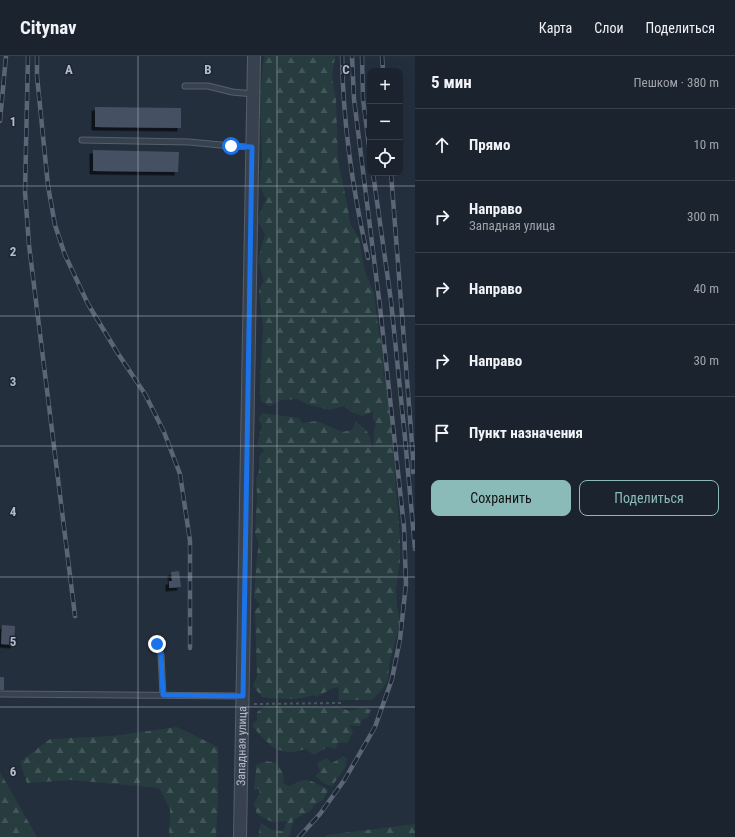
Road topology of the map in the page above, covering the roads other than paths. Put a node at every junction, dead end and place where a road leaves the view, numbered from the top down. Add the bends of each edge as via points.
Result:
1 (254, 56) edge
2 (185, 86) dead end
3 (253, 94) junction
4 (82, 140) dead end
5 (252, 147) junction
6 (157, 644) dead end
7 (0, 694) edge
8 (163, 695) junction
9 (247, 700) junction
10 (240, 837) edge

1 - 3 street, Западная улица
2 - 3 lane via 208,86
3 - 5 street, Западная улица
4 - 5 lane via 189,142
5 - 9 street, Западная улица
6 - 8 lane via 161,655
7 - 8 lane
8 - 9 lane
9 - 10 street, Западная улица

